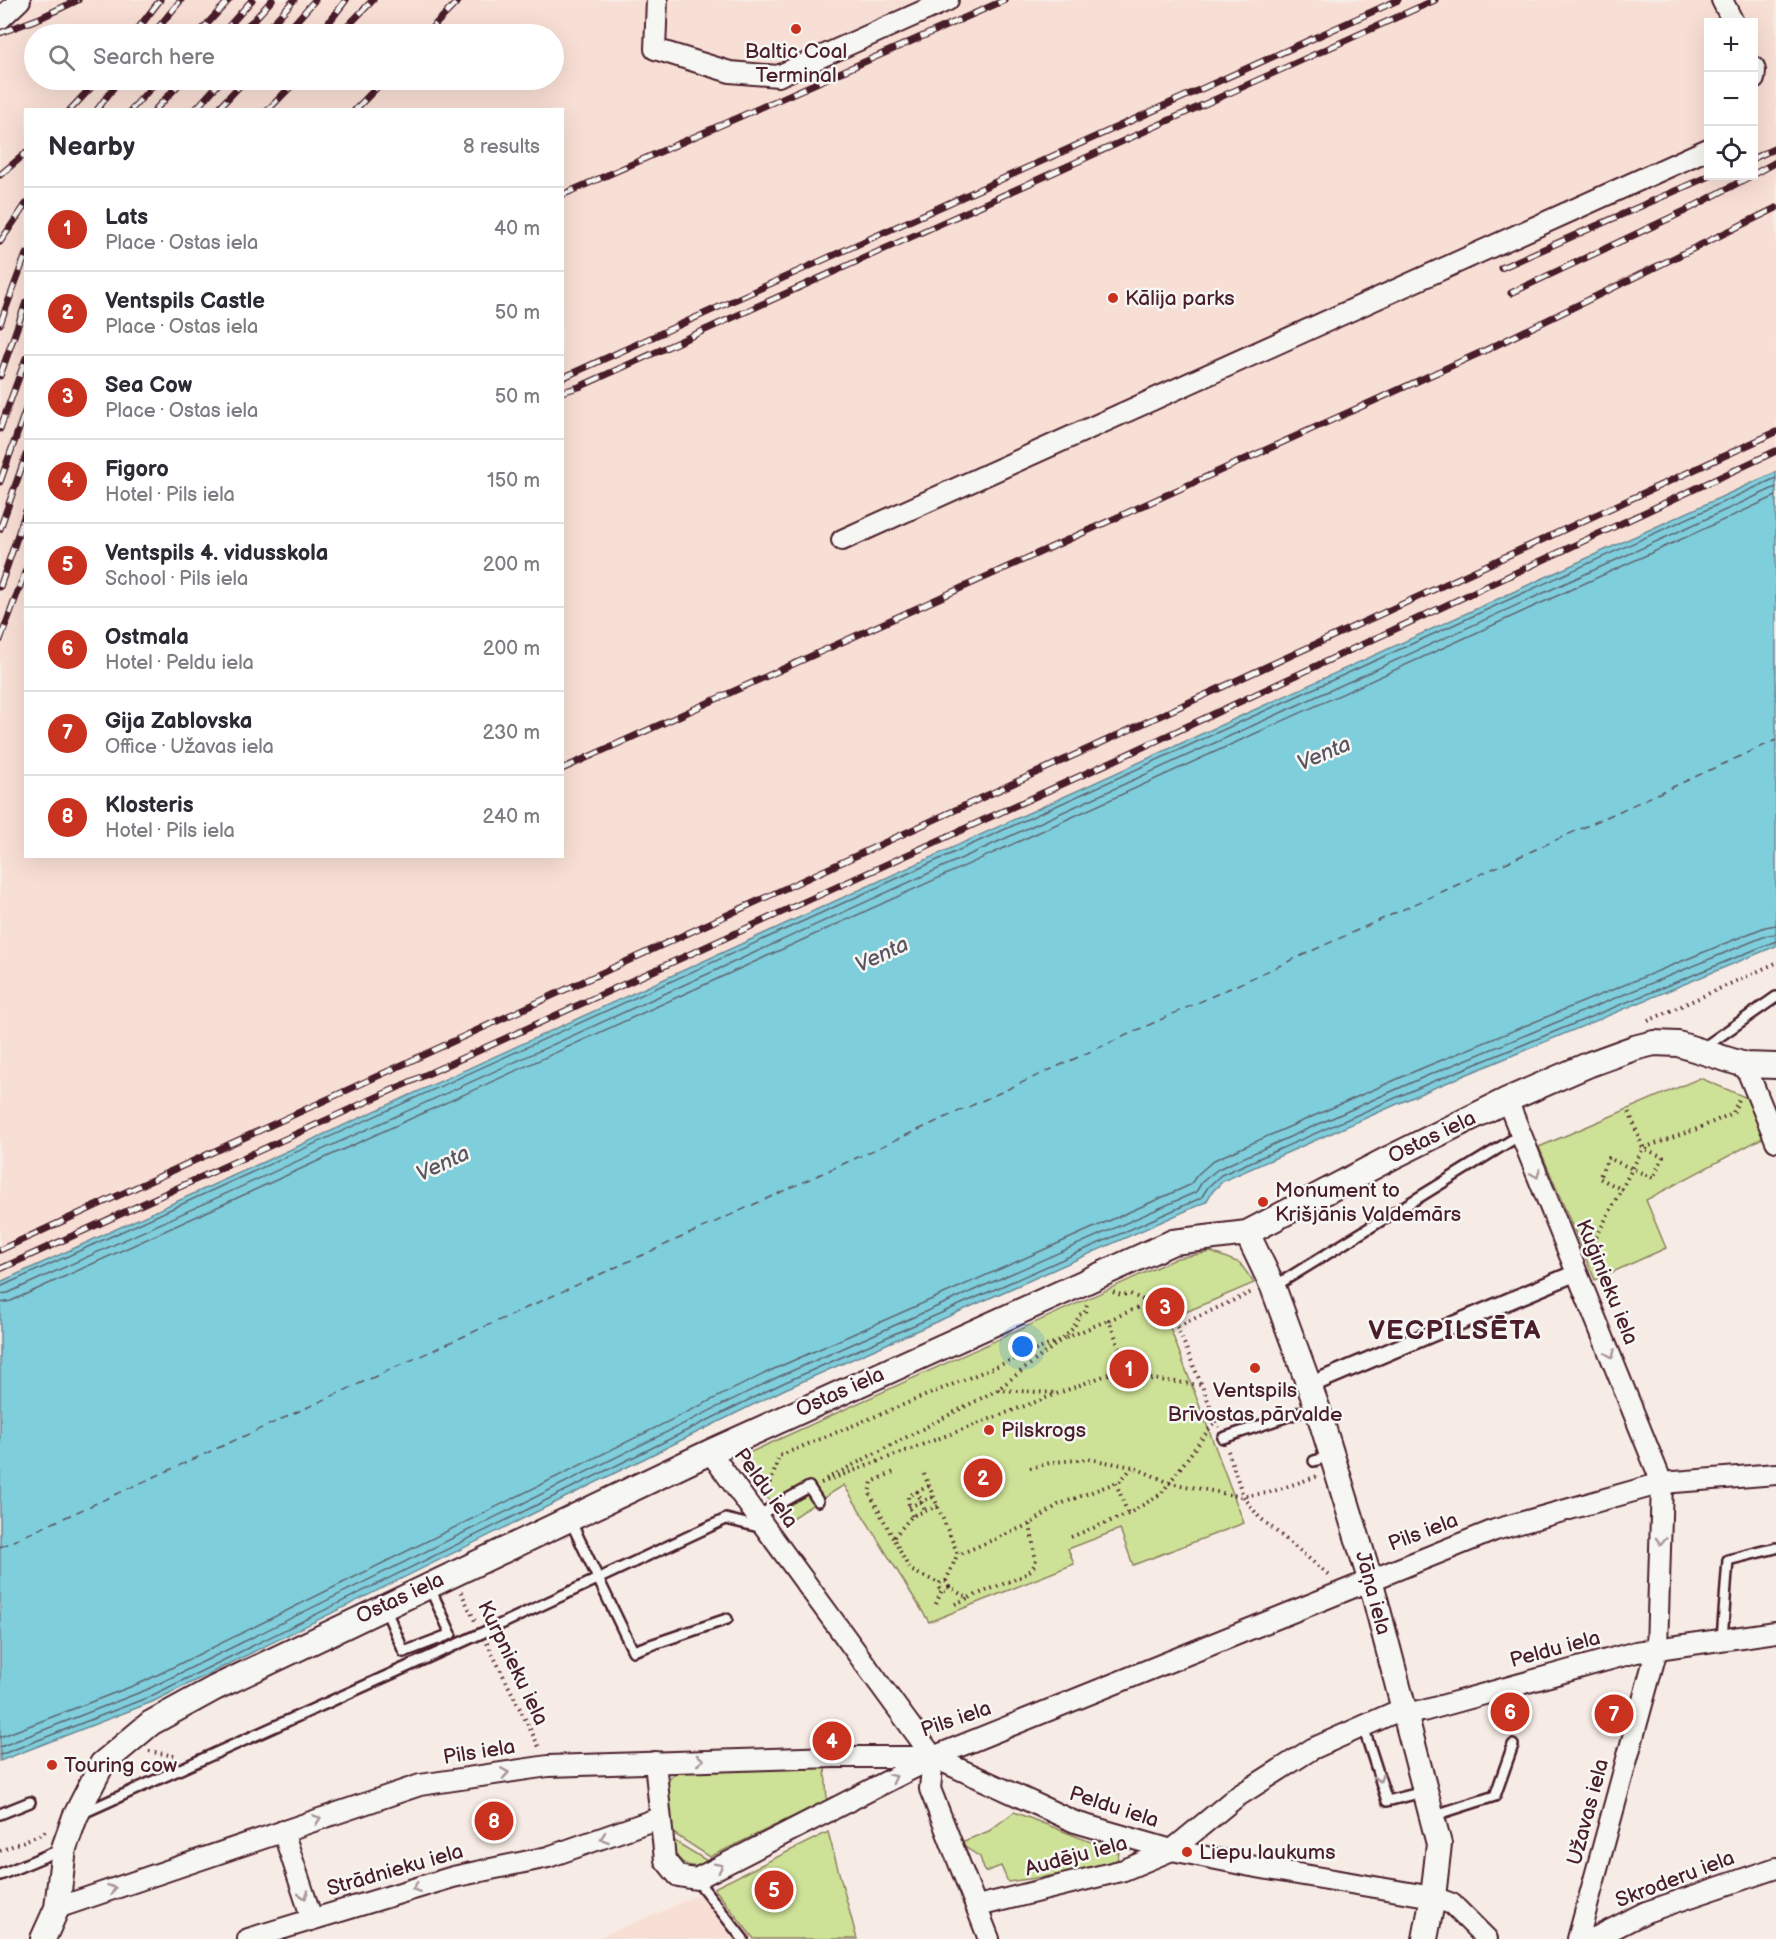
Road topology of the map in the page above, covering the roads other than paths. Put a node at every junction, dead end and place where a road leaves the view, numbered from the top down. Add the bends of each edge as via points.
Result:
1 (20, 0) edge
2 (657, 0) edge
3 (948, 0) edge
4 (1722, 0) edge
5 (1731, 18) edge
6 (0, 19) edge
7 (1704, 151) edge
8 (842, 540) dead end
9 (1776, 997) edge
10 (1699, 1051) junction
11 (1745, 1065) junction
12 (1776, 1066) edge
13 (1507, 1100) junction
14 (1520, 1136) junction
15 (1776, 1141) edge
16 (1247, 1233) junction
17 (1578, 1272) junction
18 (1273, 1287) junction
19 (1314, 1396) junction
20 (1223, 1438) road end
21 (710, 1452) junction
22 (1776, 1474) edge
23 (1662, 1483) junction
24 (818, 1501) dead end
25 (569, 1518) junction
26 (761, 1522) junction
27 (1776, 1548) edge
28 (598, 1579) junction
29 (1370, 1580) junction
30 (429, 1585) junction
31 (384, 1606) junction
32 (727, 1618) dead end
33 (1776, 1632) edge
34 (1722, 1639) junction
35 (1657, 1649) junction
36 (1404, 1712) junction
37 (1363, 1726) junction
38 (1513, 1745) dead end
39 (933, 1757) junction
40 (655, 1762) junction
41 (1415, 1794) dead end
42 (30, 1802) dead end
43 (0, 1814) edge
44 (1432, 1816) junction
45 (75, 1817) junction
46 (659, 1818) junction
47 (283, 1831) junction
48 (64, 1848) junction
49 (1172, 1850) junction
50 (1776, 1868) edge
51 (0, 1875) edge
52 (696, 1879) junction
53 (1433, 1897) junction
54 (978, 1906) junction
55 (57, 1908) junction
56 (312, 1919) junction
57 (43, 1939) edge
58 (248, 1939) edge
59 (743, 1939) edge
60 (989, 1939) edge
61 (1425, 1939) edge
62 (1487, 1939) edge
63 (1578, 1939) edge
64 (1593, 1939) edge

1 - 6 street
2 - 3 street via 656,49 730,72 778,76
4 - 5 street
7 - 8 street
9 - 10 lane
10 - 11 street, Ostas iela
10 - 13 street, Ostas iela via 1665,1042 1634,1047
11 - 12 street, Ostas iela
11 - 15 street
13 - 14 street, Kuģinieku iela
13 - 16 street, Ostas iela
14 -> 17 street, Kuģinieku iela
14 - 18 lane
16 - 18 street, Jāņa iela
16 - 21 street, Ostas iela via 1173,1242
17 - 19 street
17 -> 23 street, Kuģinieku iela
18 - 19 street, Jāņa iela
19 - 20 lane
19 - 29 street, Jāņa iela via 1327,1462
21 - 25 street, Ostas iela
21 - 26 street, Peldu iela
22 - 23 street, Pils iela
23 - 29 street, Pils iela via 1495,1530
23 -> 35 street, Užavas iela
24 - 26 lane via 809,1487
25 - 28 lane
25 - 30 street, Ostas iela
26 - 28 lane via 726,1519
26 - 39 street, Peldu iela
27 - 34 lane via 1728,1560
28 - 32 lane via 633,1651
28 - 45 lane
29 - 36 street, Jāņa iela
29 - 39 street, Pils iela
30 - 31 street, Ostas iela
30 - 31 lane via 451,1634 404,1652
31 - 45 street, Ostas iela via 151,1723 102,1764
33 - 34 street, Peldu iela
34 - 35 street, Peldu iela
35 - 36 street, Peldu iela via 1423,1711
35 - 63 street, Užavas iela
36 - 37 street, Peldu iela
36 - 44 street, Jāņa iela
37 -> 41 lane via 1387,1801
37 - 49 street, Peldu iela via 1312,1749 1235,1798
38 - 44 lane via 1495,1796
40 -> 39 street, Pils iela
39 - 49 street, Peldu iela via 1075,1822
52 -> 39 street
39 - 54 street via 930,1790
40 - 46 street
47 -> 40 street, Pils iela via 420,1785 548,1766
42 - 43 lane
44 - 53 street, Jāņa iela via 1439,1844
45 - 48 street, Ostas iela
46 - 52 street via 665,1860 678,1876
46 -> 56 street, Strādnieku iela via 548,1857 453,1877
55 -> 47 street, Pils iela
47 -> 56 street
48 - 51 lane
48 - 55 street, Ostas iela
49 - 53 street
49 - 54 street, Audēju iela via 1124,1870
50 - 64 street, Skroderu iela via 1646,1912
52 - 59 lane
53 - 61 street, Jāņa iela
53 - 62 street via 1452,1904
54 - 60 street
55 - 57 street, Ostas iela
56 - 58 street, Strādnieku iela

